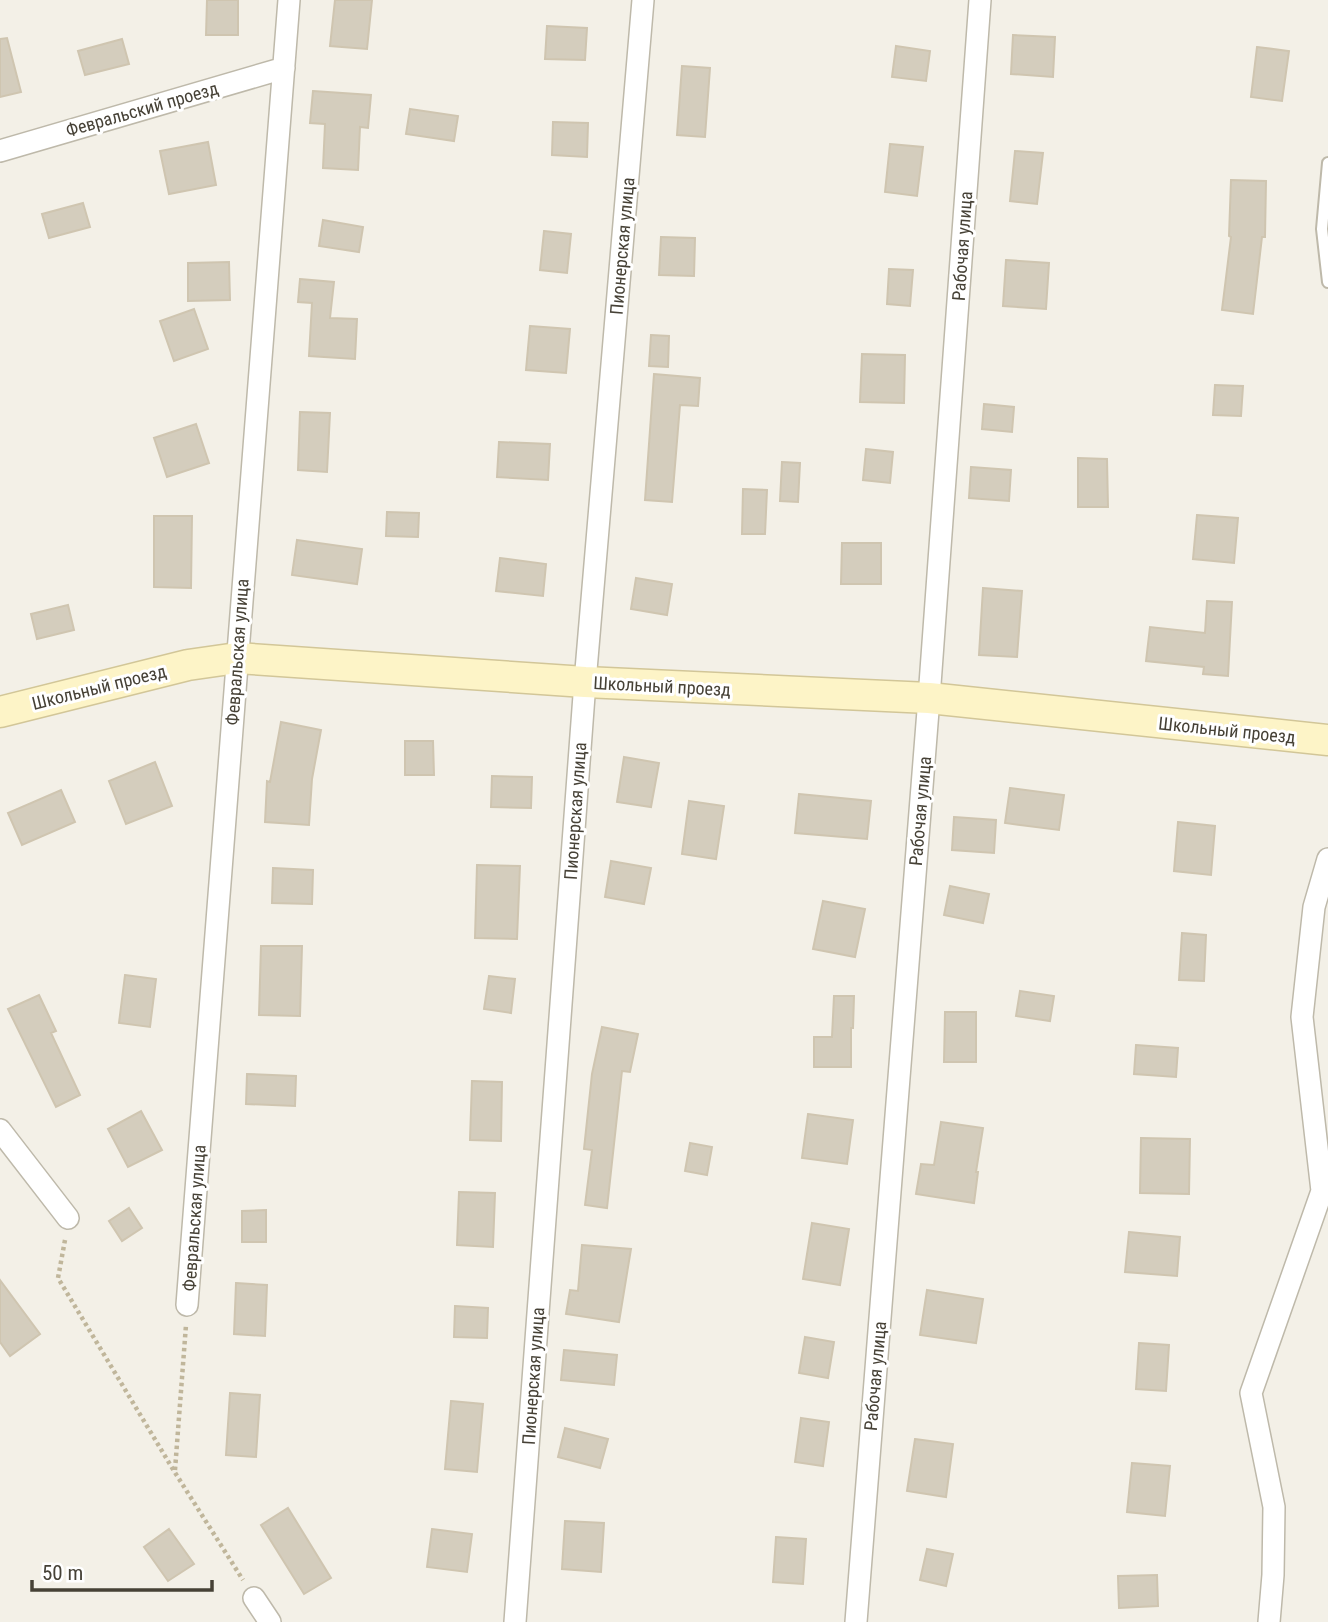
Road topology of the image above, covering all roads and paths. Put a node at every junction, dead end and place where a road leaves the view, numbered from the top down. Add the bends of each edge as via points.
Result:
1 (289, 0) edge
2 (643, 0) edge
3 (980, 0) edge
4 (284, 68) junction
5 (0, 151) edge
6 (1328, 163) edge
7 (1328, 282) edge
8 (237, 658) junction
9 (585, 682) junction
10 (929, 698) junction
11 (0, 712) edge
12 (1328, 740) edge
13 (1328, 859) edge
14 (0, 1130) edge
15 (68, 1218) joint
16 (187, 1305) joint
17 (174, 1471) junction
18 (254, 1598) joint
19 (270, 1622) edge
20 (515, 1622) edge
21 (856, 1622) edge
22 (1269, 1622) edge

1 - 4 street, Февральская улица
2 - 9 street, Пионерская улица
3 - 10 street, Рабочая улица
4 - 5 street, Февральский проезд
4 - 8 street, Февральская улица
6 - 7 lane via 1322,229
8 - 9 street, Школьный проезд
8 - 11 street, Школьный проезд via 188,665
8 - 16 street, Февральская улица
9 - 10 street, Школьный проезд
9 - 20 street, Пионерская улица
10 - 12 street, Школьный проезд
10 - 21 street, Рабочая улица
13 - 22 street via 1314,907 1303,1017 1322,1191 1251,1394 1274,1507
14 - 15 street
15 - 17 path via 58,1278
16 - 17 path
17 - 18 path
18 - 19 street

